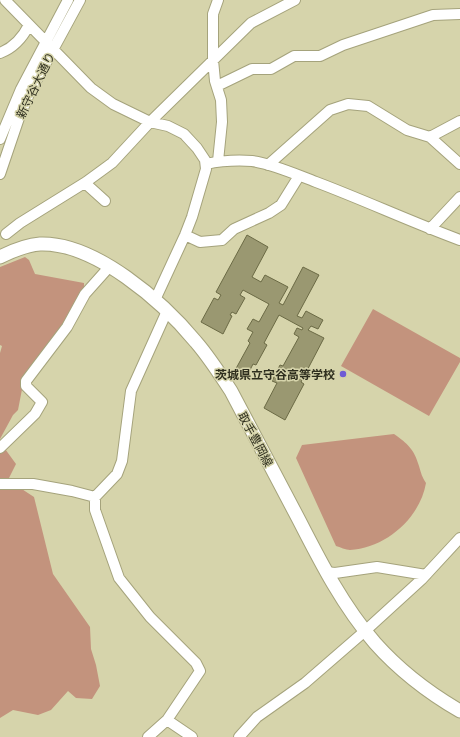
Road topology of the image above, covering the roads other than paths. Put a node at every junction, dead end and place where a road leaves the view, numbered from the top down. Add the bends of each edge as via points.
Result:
1 (5, 0) edge
2 (68, 0) edge
3 (80, 0) edge
4 (218, 0) edge
5 (295, 0) edge
6 (460, 14) edge
7 (29, 25) junction
8 (45, 42) junction
9 (53, 50) junction
10 (0, 53) edge
11 (213, 60) junction
12 (217, 86) junction
13 (460, 121) edge
14 (150, 122) junction
15 (430, 137) junction
16 (0, 139) edge
17 (218, 161) junction
18 (206, 164) junction
19 (460, 164) edge
20 (268, 165) junction
21 (0, 174) edge
22 (299, 176) junction
23 (84, 183) junction
24 (460, 197) edge
25 (105, 201) dead end
26 (430, 229) junction
27 (6, 234) dead end
28 (185, 235) junction
29 (460, 240) edge
30 (0, 257) edge
31 (110, 266) junction
32 (155, 300) junction
33 (167, 311) junction
34 (0, 448) edge
35 (0, 484) edge
36 (95, 497) junction
37 (460, 538) edge
38 (326, 572) junction
39 (426, 575) junction
40 (365, 631) junction
41 (460, 711) edge
42 (167, 720) junction
43 (148, 737) edge
44 (192, 737) edge
45 (240, 737) edge

1 - 7 street
2 - 8 street, 新守谷大通り
3 - 9 street, 新守谷大通り
4 - 11 street via 213,14
5 - 11 street via 251,23
6 - 12 street via 433,15 343,45 320,56 294,56 271,69 252,69
7 - 8 street
7 - 10 street via 25,34 14,45
8 - 9 street
8 - 16 street, 新守谷大通り via 21,88
9 - 14 street via 92,88 113,104
9 - 21 street, 新守谷大通り via 29,94
11 - 12 street
11 - 14 street
12 - 17 street via 221,100 222,122
13 - 15 street
14 - 18 street via 168,126 184,134 202,155
14 - 23 street via 112,163
15 - 19 street
15 - 20 street via 407,130 368,106 348,104 330,110
17 - 18 street
17 - 20 street via 251,161
18 - 28 street
20 - 22 street
22 - 26 street
22 - 28 street via 281,205 234,229 222,240 200,242
23 - 25 street
23 - 27 street
24 - 26 street
26 - 29 street
28 - 32 street
30 - 31 main road, 取手豊岡線 via 41,244 71,248
31 - 32 main road, 取手豊岡線
31 - 34 street via 85,294 67,326 26,382 26,386 42,402 35,414
32 - 33 main road, 取手豊岡線
33 - 36 street via 131,391 122,461 117,474
33 - 38 main road, 取手豊岡線 via 196,342 231,391
35 - 36 street via 34,484
36 - 42 street via 95,510 119,578 150,617 196,663 200,671
37 - 39 street
38 - 39 street via 335,573 377,566
38 - 40 main road, 取手豊岡線
39 - 40 street
40 - 41 main road, 取手豊岡線 via 406,673
40 - 45 street via 305,683 257,717
42 - 43 street
42 - 44 street

